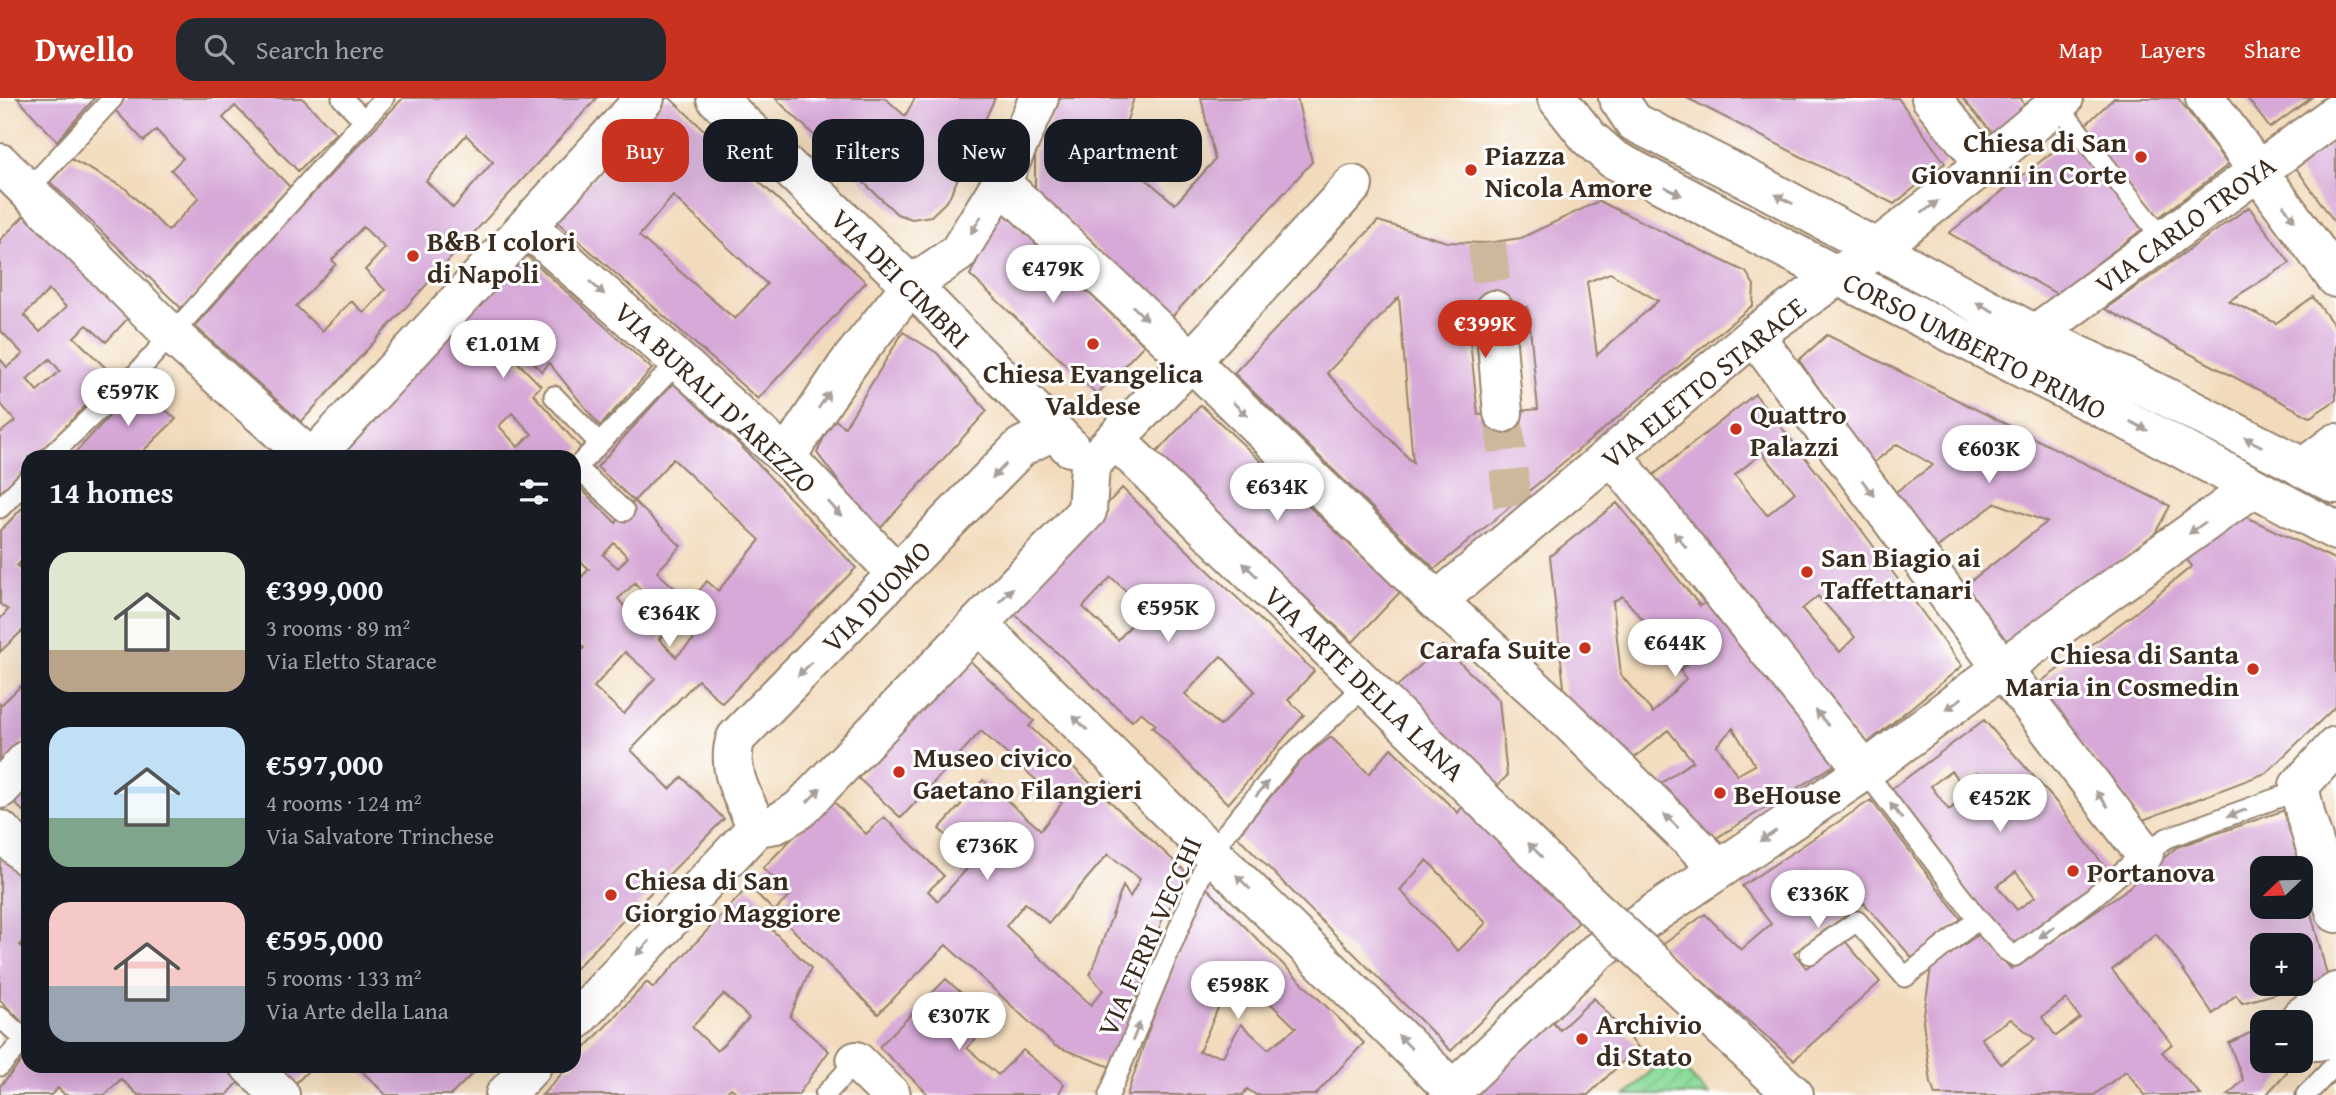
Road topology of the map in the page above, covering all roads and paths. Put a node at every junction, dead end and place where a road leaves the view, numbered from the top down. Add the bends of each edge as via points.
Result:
1 (113, 98) edge
2 (342, 98) edge
3 (384, 98) edge
4 (645, 98) edge
5 (716, 98) edge
6 (1039, 98) edge
7 (1557, 98) edge
8 (1931, 98) edge
9 (2205, 98) edge
10 (2062, 99) edge
11 (1626, 110) edge
12 (2336, 114) edge
13 (365, 120) junction
14 (0, 163) edge
15 (1985, 164) junction
16 (2258, 170) junction
17 (1001, 183) junction
18 (1353, 185) dead end
19 (28, 190) junction
20 (527, 226) junction
21 (2163, 239) junction
22 (1876, 249) junction
23 (1838, 276) junction
24 (2336, 278) edge
25 (911, 285) junction
26 (1494, 310) tunnel mouth
27 (171, 334) junction
28 (2035, 334) junction
29 (1754, 335) junction
30 (679, 361) junction
31 (1191, 361) junction
32 (554, 396) dead end
33 (1503, 413) tunnel mouth
34 (1053, 431) junction
35 (600, 443) junction
36 (2336, 443) edge
37 (56, 450) edge
38 (304, 450) edge
39 (319, 450) edge
40 (1103, 452) junction
41 (1612, 455) junction
42 (786, 457) junction
43 (581, 462) edge
44 (581, 473) edge
45 (2320, 476) edge
46 (21, 486) edge
47 (2253, 488) junction
48 (0, 508) edge
49 (624, 511) dead end
50 (2336, 531) edge
51 (897, 574) junction
52 (1437, 601) junction
53 (978, 624) junction
54 (2002, 668) junction
55 (1366, 685) junction
56 (2336, 746) edge
57 (21, 767) edge
58 (1865, 771) junction
59 (2299, 786) junction
60 (0, 789) edge
61 (757, 827) junction
62 (0, 831) edge
63 (21, 850) edge
64 (1211, 851) junction
65 (2144, 853) junction
66 (1720, 869) junction
67 (2336, 913) edge
68 (1978, 919) junction
69 (1810, 954) dead end
70 (2336, 992) edge
71 (2311, 1010) edge
72 (581, 1014) edge
73 (0, 1017) edge
74 (2336, 1033) edge
75 (21, 1034) edge
76 (2313, 1040) edge
77 (21, 1043) edge
78 (856, 1062) joint
79 (2336, 1064) edge
80 (0, 1066) edge
81 (525, 1073) edge
82 (1450, 1092) edge
83 (505, 1095) edge
84 (825, 1095) edge
85 (891, 1095) edge
86 (1109, 1095) edge
87 (1794, 1095) edge
88 (2306, 1095) edge

1 - 19 lane
2 - 13 lane
3 - 13 lane
4 - 20 street
5 - 25 street, VIA DEI CIMBRI
6 - 17 street
7 -> 23 street, CORSO UMBERTO PRIMO via 1613,159
8 - 15 street
9 - 16 street
10 - 15 street, VIA ELETTO STARACE
10 - 21 lane
22 -> 11 street, CORSO UMBERTO PRIMO
12 - 16 street, VIA CARLO TROYA
13 - 27 lane
14 - 19 street
22 -> 15 street, VIA ELETTO STARACE
16 - 21 street, VIA CARLO TROYA
16 -> 24 street
17 -> 25 street via 958,253
17 -> 31 street
18 - 31 street
19 - 27 street
20 -> 30 street, VIA BURALI D'AREZZO
20 - 39 street
21 - 28 street, VIA CARLO TROYA
22 - 23 street, VIA ELETTO STARACE
28 -> 22 street, CORSO UMBERTO PRIMO
23 - 29 street, VIA ELETTO STARACE
23 -> 47 street, CORSO UMBERTO PRIMO
25 - 34 street, VIA DEI CIMBRI
42 -> 25 street via 848,364
26 - 33 street
27 - 37 lane
27 - 38 street
45 -> 28 street, CORSO UMBERTO PRIMO
29 - 41 street, VIA ELETTO STARACE
29 -> 54 street
30 - 35 lane
30 - 42 street, VIA BURALI D'AREZZO
31 - 40 street
31 -> 52 street
32 - 35 lane
34 - 40 street
34 -> 51 street, VIA DUOMO via 1021,447
35 - 43 lane
36 - 45 street
53 -> 40 street via 1087,511
55 -> 40 street, VIA ARTE DELLA LANA
41 - 52 street, VIA ELETTO STARACE via 1519,522
58 -> 41 street
42 -> 51 street, VIA BURALI D'AREZZO
44 - 49 lane
46 - 48 lane
47 - 50 street, CORSO UMBERTO PRIMO
47 -> 54 street
51 -> 61 street, VIA DUOMO via 736,738 731,752 735,773
66 -> 52 street
61 -> 53 street via 776,824 799,810
64 -> 53 street
54 -> 58 street
65 -> 54 street
64 -> 55 lane, VIA FERRI VECCHI via 1286,759
87 -> 55 street, VIA ARTE DELLA LANA, bridge via 1583,898
56 - 59 street
57 - 60 street
58 -> 66 street
68 -> 58 lane
59 -> 65 lane via 2291,793 2167,838
59 - 67 street
61 -> 72 street
62 - 63 street
82 -> 64 street
86 -> 64 lane, VIA FERRI VECCHI
65 -> 68 lane via 2015,956
66 - 82 street via 1597,952
68 - 69 lane via 1905,977 1857,921
70 - 71 street
73 - 75 lane
74 - 76 street via 2329,1039
77 - 80 lane
78 - 84 lane
78 - 85 street
79 - 88 lane
81 - 83 street

